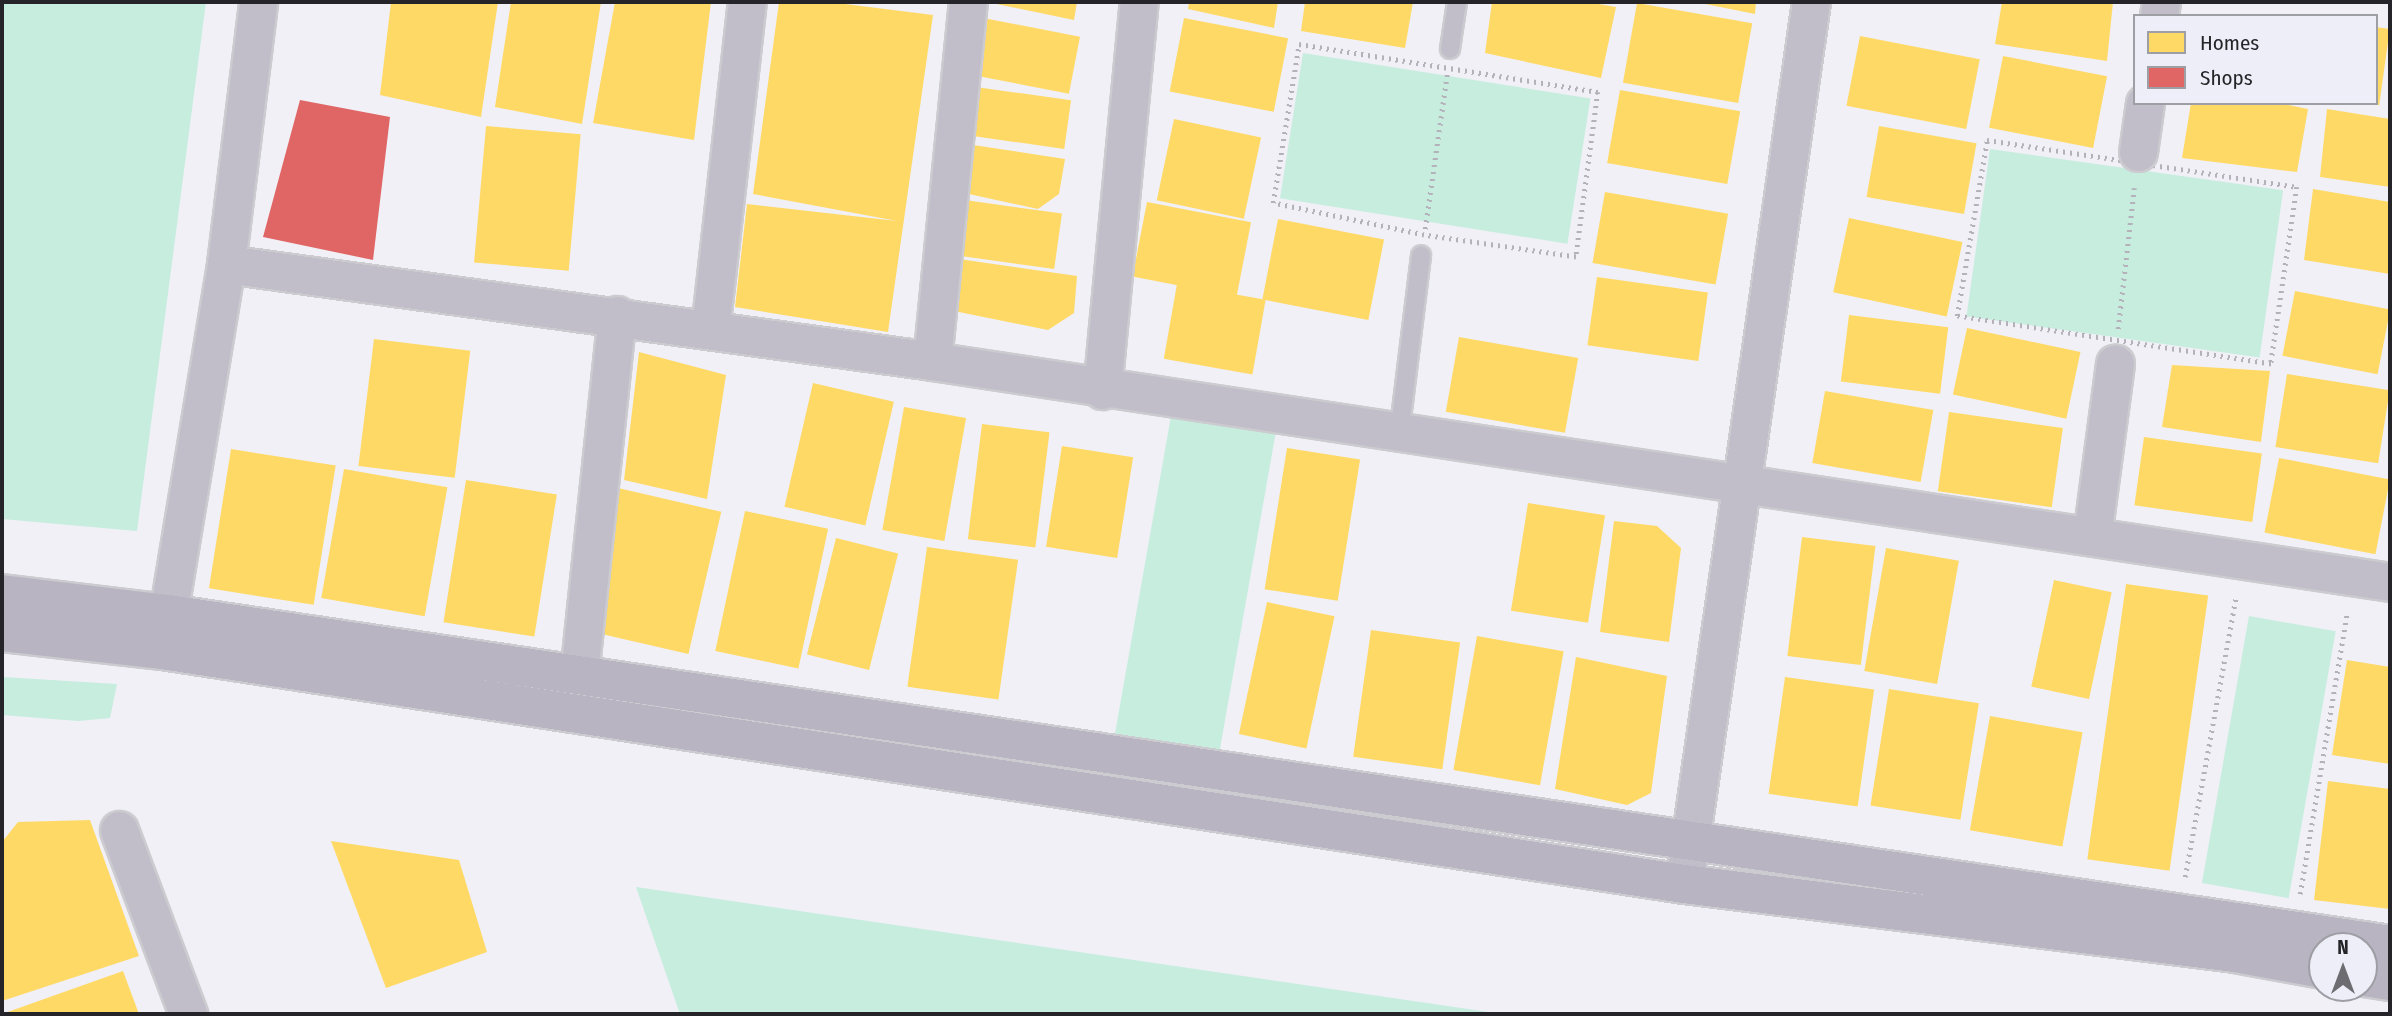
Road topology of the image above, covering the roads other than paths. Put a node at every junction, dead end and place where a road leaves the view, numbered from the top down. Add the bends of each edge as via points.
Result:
1 (258, 2) edge
2 (747, 2) edge
3 (968, 2) edge
4 (1139, 2) edge
5 (1457, 2) edge
6 (1811, 2) edge
7 (1449, 57) road end
8 (2145, 105) edge
9 (2137, 158) road end
10 (1421, 255) road end
11 (226, 264) junction
12 (617, 315) junction
13 (710, 330) junction
14 (2116, 352) road end
15 (932, 361) junction
16 (1101, 390) junction
17 (1399, 436) junction
18 (1741, 483) junction
19 (2092, 536) junction
20 (2390, 582) edge
21 (2, 594) edge
22 (2, 632) edge
23 (165, 632) junction
24 (579, 676) junction
25 (119, 830) dead end
26 (1692, 841) junction
27 (1684, 884) junction
28 (2237, 937) junction
29 (2390, 946) edge
30 (2308, 964) edge
31 (188, 1014) edge

1 - 11 street
2 - 13 street
3 - 15 street
4 - 16 street
5 - 7 lane
6 - 18 street
8 - 9 street
10 - 17 lane
11 - 12 street
11 - 23 street
12 - 13 street
12 - 24 street
13 - 15 street
14 - 19 street
15 - 16 street
16 - 17 street
17 - 18 street
18 - 19 street
18 - 26 street
19 - 20 street
21 - 23 street
22 - 23 street
23 - 24 street
23 - 27 street
24 - 26 street
25 - 31 street
26 - 27 street
26 - 28 street via 2178,912
27 - 28 street
28 - 29 street via 2293,929
28 - 30 street

